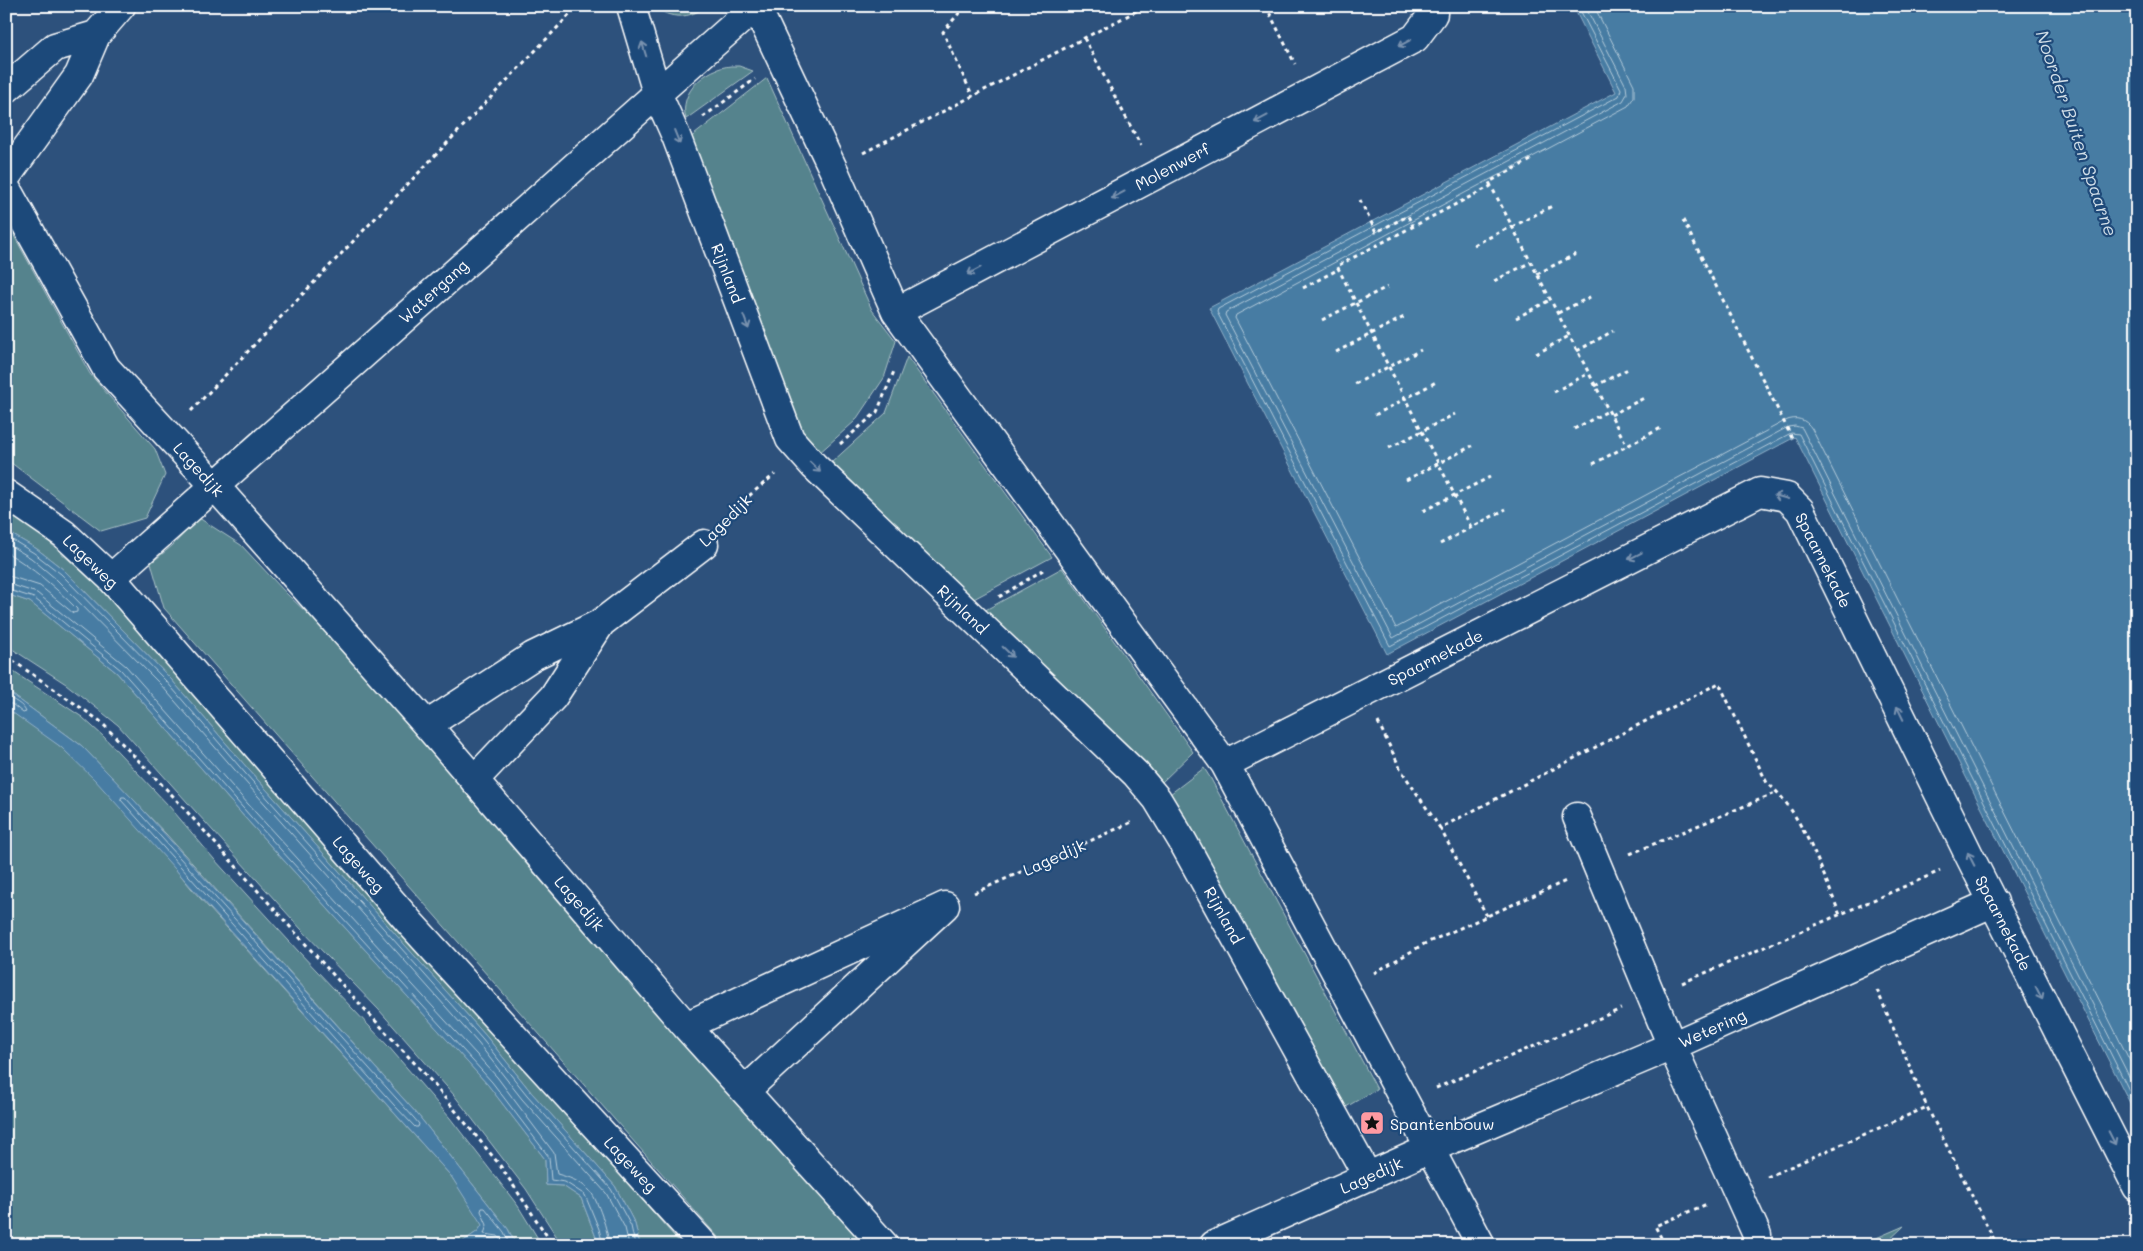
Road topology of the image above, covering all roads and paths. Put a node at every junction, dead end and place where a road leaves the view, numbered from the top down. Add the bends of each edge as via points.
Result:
1 (121, 6) edge
2 (578, 6) edge
3 (631, 6) edge
4 (756, 6) edge
5 (965, 6) edge
6 (1146, 6) edge
7 (1266, 6) edge
8 (1433, 6) edge
9 (96, 35) junction
10 (1084, 38) junction
11 (782, 60) junction
12 (6, 89) edge
13 (657, 92) junction
14 (1310, 93) junction
15 (973, 97) junction
16 (676, 136) junction
17 (1531, 160) dead end
18 (832, 168) junction
19 (1156, 175) junction
20 (6, 177) edge
21 (1491, 186) junction
22 (6, 188) edge
23 (1360, 200) dead end
24 (1554, 206) dead end
25 (1683, 220) dead end
26 (1413, 226) junction
27 (1512, 226) junction
28 (1474, 245) dead end
29 (1578, 252) dead end
30 (1531, 262) junction
31 (1339, 269) junction
32 (1537, 274) junction
33 (1494, 281) dead end
34 (1387, 287) dead end
35 (1303, 288) dead end
36 (1592, 296) dead end
37 (1550, 300) junction
38 (1356, 303) junction
39 (1558, 314) junction
40 (1404, 317) dead end
41 (1516, 318) dead end
42 (1322, 320) dead end
43 (903, 321) junction
44 (1614, 331) dead end
45 (1372, 334) junction
46 (1569, 336) junction
47 (1421, 350) dead end
48 (1577, 351) junction
49 (1336, 352) dead end
50 (1536, 354) dead end
51 (1388, 367) junction
52 (1630, 368) dead end
53 (1589, 374) junction
54 (1436, 382) dead end
55 (1355, 384) dead end
56 (1595, 386) junction
57 (1554, 392) dead end
58 (1406, 398) junction
59 (1644, 398) dead end
60 (1608, 410) junction
61 (1455, 414) dead end
62 (1375, 415) dead end
63 (1611, 415) junction
64 (1661, 428) dead end
65 (1574, 429) dead end
66 (1422, 431) junction
67 (168, 435) junction
68 (1792, 438) dead end
69 (1472, 446) dead end
70 (1627, 446) junction
71 (1389, 448) dead end
72 (807, 459) junction
73 (1438, 464) junction
74 (1593, 464) dead end
75 (1490, 477) dead end
76 (1406, 480) dead end
77 (214, 485) junction
78 (6, 494) edge
79 (1455, 495) junction
80 (1506, 510) dead end
81 (1423, 511) dead end
82 (1471, 527) junction
83 (704, 544) joint
84 (1440, 544) dead end
85 (1072, 553) junction
86 (111, 578) junction
87 (969, 615) junction
88 (601, 623) junction
89 (6, 656) edge
90 (1363, 693) junction
91 (427, 725) junction
92 (1225, 764) junction
93 (474, 780) junction
94 (1778, 792) junction
95 (1162, 809) junction
96 (1577, 817) dead end
97 (1440, 828) junction
98 (1970, 857) junction
99 (1598, 868) junction
100 (1994, 902) junction
101 (945, 906) junction
102 (1840, 915) junction
103 (1488, 916) junction
104 (1864, 960) junction
105 (1345, 990) junction
106 (1652, 996) junction
107 (686, 1026) junction
108 (1672, 1046) junction
109 (745, 1091) junction
110 (1404, 1102) junction
111 (1927, 1107) junction
112 (1429, 1149) junction
113 (1368, 1177) junction
114 (2137, 1187) edge
115 (1737, 1190) junction
116 (1757, 1235) dead end
117 (1992, 1236) junction
118 (553, 1245) edge
119 (704, 1245) edge
120 (884, 1245) edge
121 (1214, 1245) edge
122 (1481, 1245) edge
123 (1665, 1245) edge
124 (1982, 1245) edge
125 (1997, 1245) edge

1 - 9 street
2 - 67 path
13 -> 3 street, Rijnland
4 - 11 street
4 - 13 street, Watergang
5 - 15 path via 944,32
6 - 10 path
7 - 14 path
8 -> 14 street, Molenwerf via 1433,14 1414,38
9 - 12 street via 55,47
9 - 20 street via 79,75
10 - 15 path
10 - 19 path
11 - 16 path
11 - 18 street
13 - 16 street, Rijnland
13 - 77 street, Watergang
14 -> 19 street, Molenwerf
15 - 18 path
16 -> 72 street, Rijnland via 790,439
17 - 21 path via 1489,182
18 - 43 street
19 -> 43 street, Molenwerf
21 - 26 path
21 - 27 path
22 - 67 street, Lagedijk via 106,368
23 - 26 path via 1376,232 1408,216
24 - 27 path
25 - 68 path
26 - 31 path via 1337,266
27 - 28 path
27 - 30 path
29 - 32 path
30 - 32 path
30 - 33 path
31 - 35 path
31 - 38 path
32 - 37 path
34 - 38 path
36 - 39 path
37 - 39 path
37 - 41 path
38 - 42 path
38 - 45 path
39 - 46 path
40 - 45 path
43 - 72 path, Lagedijk via 877,412
43 - 85 street
44 - 48 path
45 - 49 path
45 - 51 path
46 - 48 path
46 - 50 path
47 - 51 path
48 - 53 path
51 - 55 path
51 - 58 path
52 - 56 path
53 - 56 path
53 - 57 path
54 - 58 path
56 - 60 path
58 - 62 path
58 - 66 path
59 - 63 path
60 - 63 path
60 - 65 path
61 - 66 path
63 - 70 path
64 - 70 path
66 - 71 path
66 - 73 path
67 - 77 street, Lagedijk
69 - 73 path
70 - 74 path
72 - 83 path, Lagedijk via 750,494
72 -> 87 street, Rijnland
73 - 76 path
73 - 79 path
75 - 79 path
77 - 86 street, Watergang
77 - 91 street, Lagedijk
78 - 86 street, Lageweg via 64,534
79 - 81 path
79 - 82 path
80 - 82 path
82 - 84 path
83 - 88 street, Lagedijk
85 - 87 path
85 - 92 street
86 - 119 street, Lageweg via 411,924
87 -> 95 street, Rijnland via 1136,774
88 - 91 street, Lagedijk via 532,656
88 - 93 street, Lagedijk via 553,696
89 - 118 path via 100,721 172,794 432,1081 499,1164
90 - 92 street, Spaarnekade
90 - 97 path via 1401,770
98 -> 90 street, Spaarnekade via 1800,510 1787,497 1760,492
91 - 93 street, Lagedijk
92 - 105 street
93 - 107 street, Lagedijk
94 - 97 path via 1767,783 1718,683
94 - 99 path
94 - 102 path via 1811,845
95 - 101 path, Lagedijk
95 - 113 street, Rijnland via 1184,842
96 - 99 street
97 - 103 path
100 -> 98 street, Spaarnekade
98 - 102 path
99 - 103 path
99 - 106 street
100 - 104 street, Wetering
100 -> 114 street, Spaarnekade
101 - 107 street
101 - 109 street
102 - 106 path
103 - 105 path via 1424,944
104 - 108 street, Wetering
104 - 111 path
105 - 110 street
106 - 108 street
106 - 110 path
107 - 109 street, Lagedijk
108 - 112 street, Wetering
108 - 115 street
109 - 120 street, Lagedijk
110 - 112 street
111 - 115 path
111 - 117 path
112 - 113 street, Lagedijk
112 - 122 street
113 - 121 street, Lagedijk
115 - 116 street
115 - 123 path via 1655,1226
117 - 124 path
117 - 125 path

